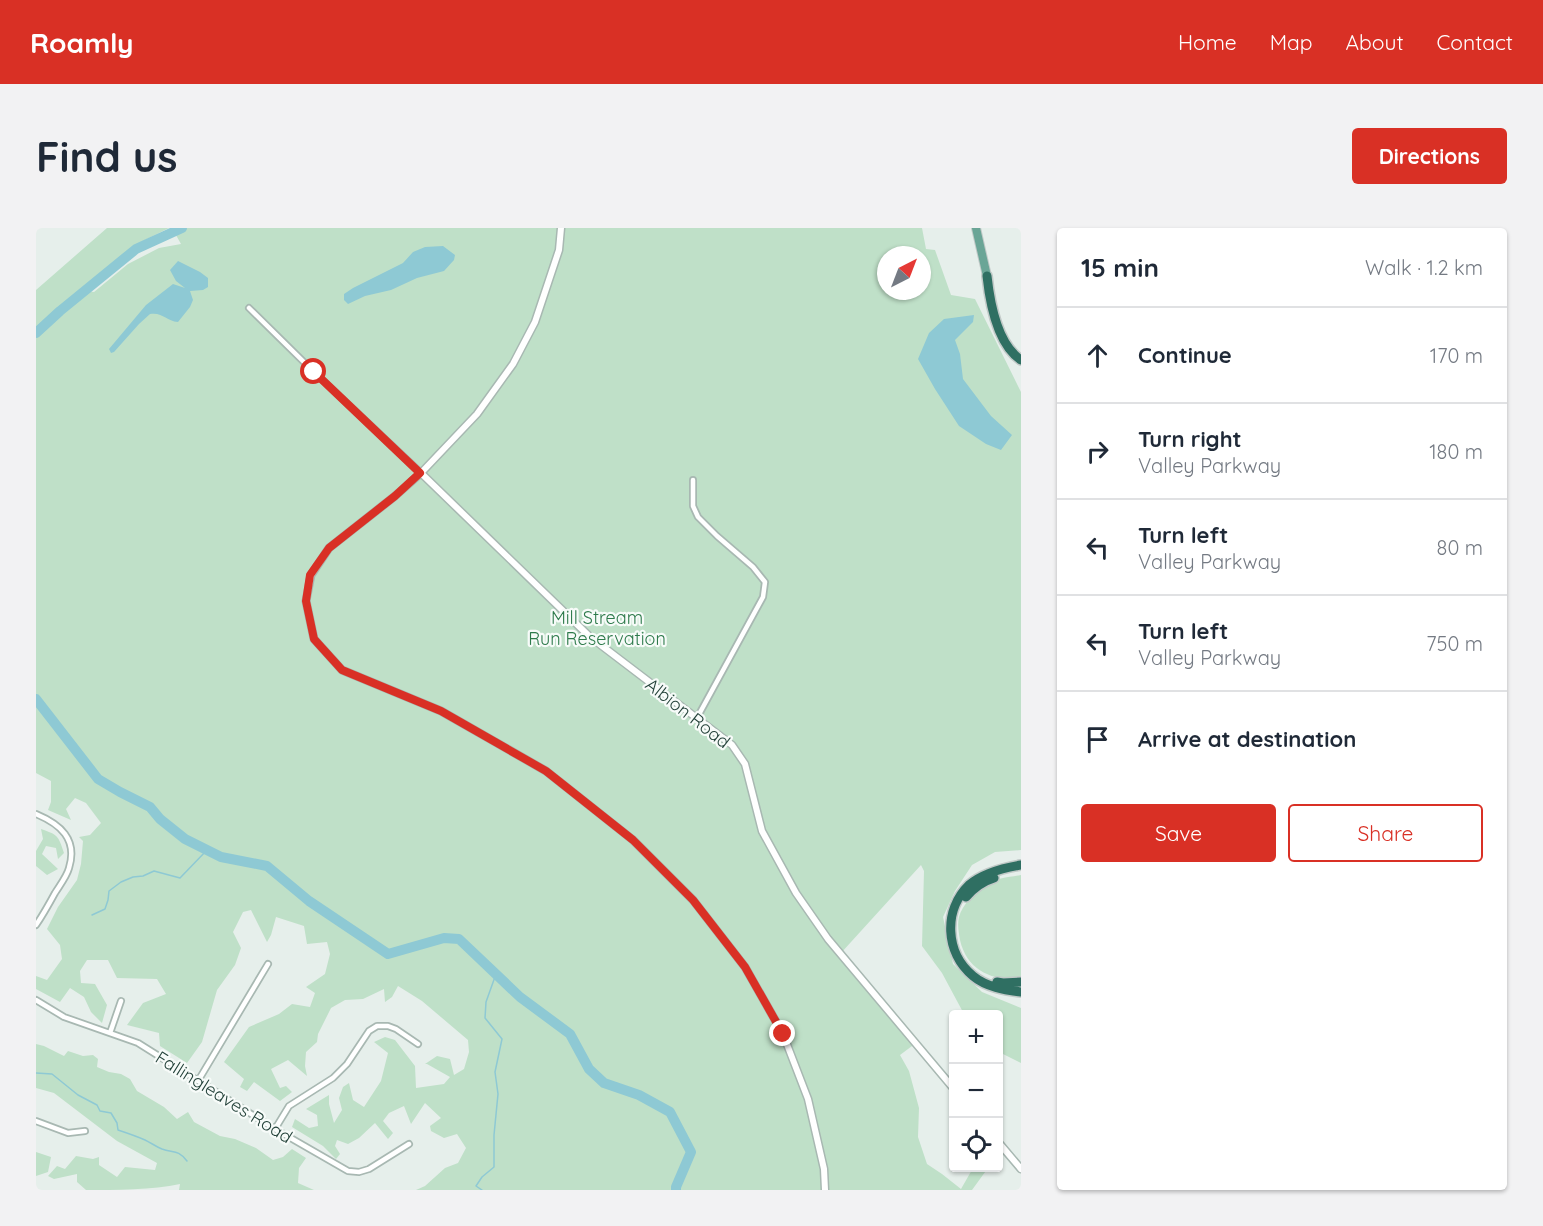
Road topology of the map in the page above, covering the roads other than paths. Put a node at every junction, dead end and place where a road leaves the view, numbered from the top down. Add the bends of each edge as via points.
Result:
1 (561, 228) edge
2 (976, 228) edge
3 (987, 276) junction
4 (249, 308) dead end
5 (1021, 355) edge
6 (1021, 360) edge
7 (420, 473) junction
8 (693, 480) dead end
9 (697, 718) junction
10 (36, 814) edge
11 (1021, 865) edge
12 (1021, 870) edge
13 (37, 921) edge
14 (268, 964) dead end
15 (1021, 982) edge
16 (1021, 992) edge
17 (36, 1000) edge
18 (121, 1001) dead end
19 (110, 1033) junction
20 (418, 1044) dead end
21 (198, 1081) junction
22 (949, 1083) edge
23 (36, 1121) edge
24 (275, 1129) junction
25 (85, 1131) dead end
26 (409, 1144) dead end
27 (1003, 1148) edge
28 (1021, 1169) edge
29 (825, 1190) edge

1 - 7 street via 559,250 535,322 513,364 477,414
2 - 3 main road
3 - 5 highway via 1002,326
3 - 6 highway via 998,327 1006,346
4 - 7 street
7 - 9 street, Albion Road via 589,636
7 - 29 street via 329,548 310,575 306,601 314,639 342,670 441,711 546,771 633,840 693,900 745,967 783,1034 808,1099
8 - 9 street via 693,506 698,517 765,582 764,597
9 - 22 street, Albion Road via 732,745 745,764 762,831 796,893 828,939
10 - 13 street via 61,828 69,839 72,854 69,869
11 - 16 highway via 982,876 970,884 953,909 950,929 958,959 974,977
12 - 15 highway via 988,879 970,892 959,908 955,932 964,958 980,974 1003,983
14 - 21 street
17 - 19 street, Fallingleaves Road via 64,1017
18 - 19 street
19 - 21 street, Fallingleaves Road via 138,1043
20 - 24 street via 396,1029 377,1026 333,1078 289,1106
21 - 24 street, Fallingleaves Road
23 - 25 street via 68,1132
24 - 26 street, Fallingleaves Road via 348,1171 369,1169
27 - 28 street

